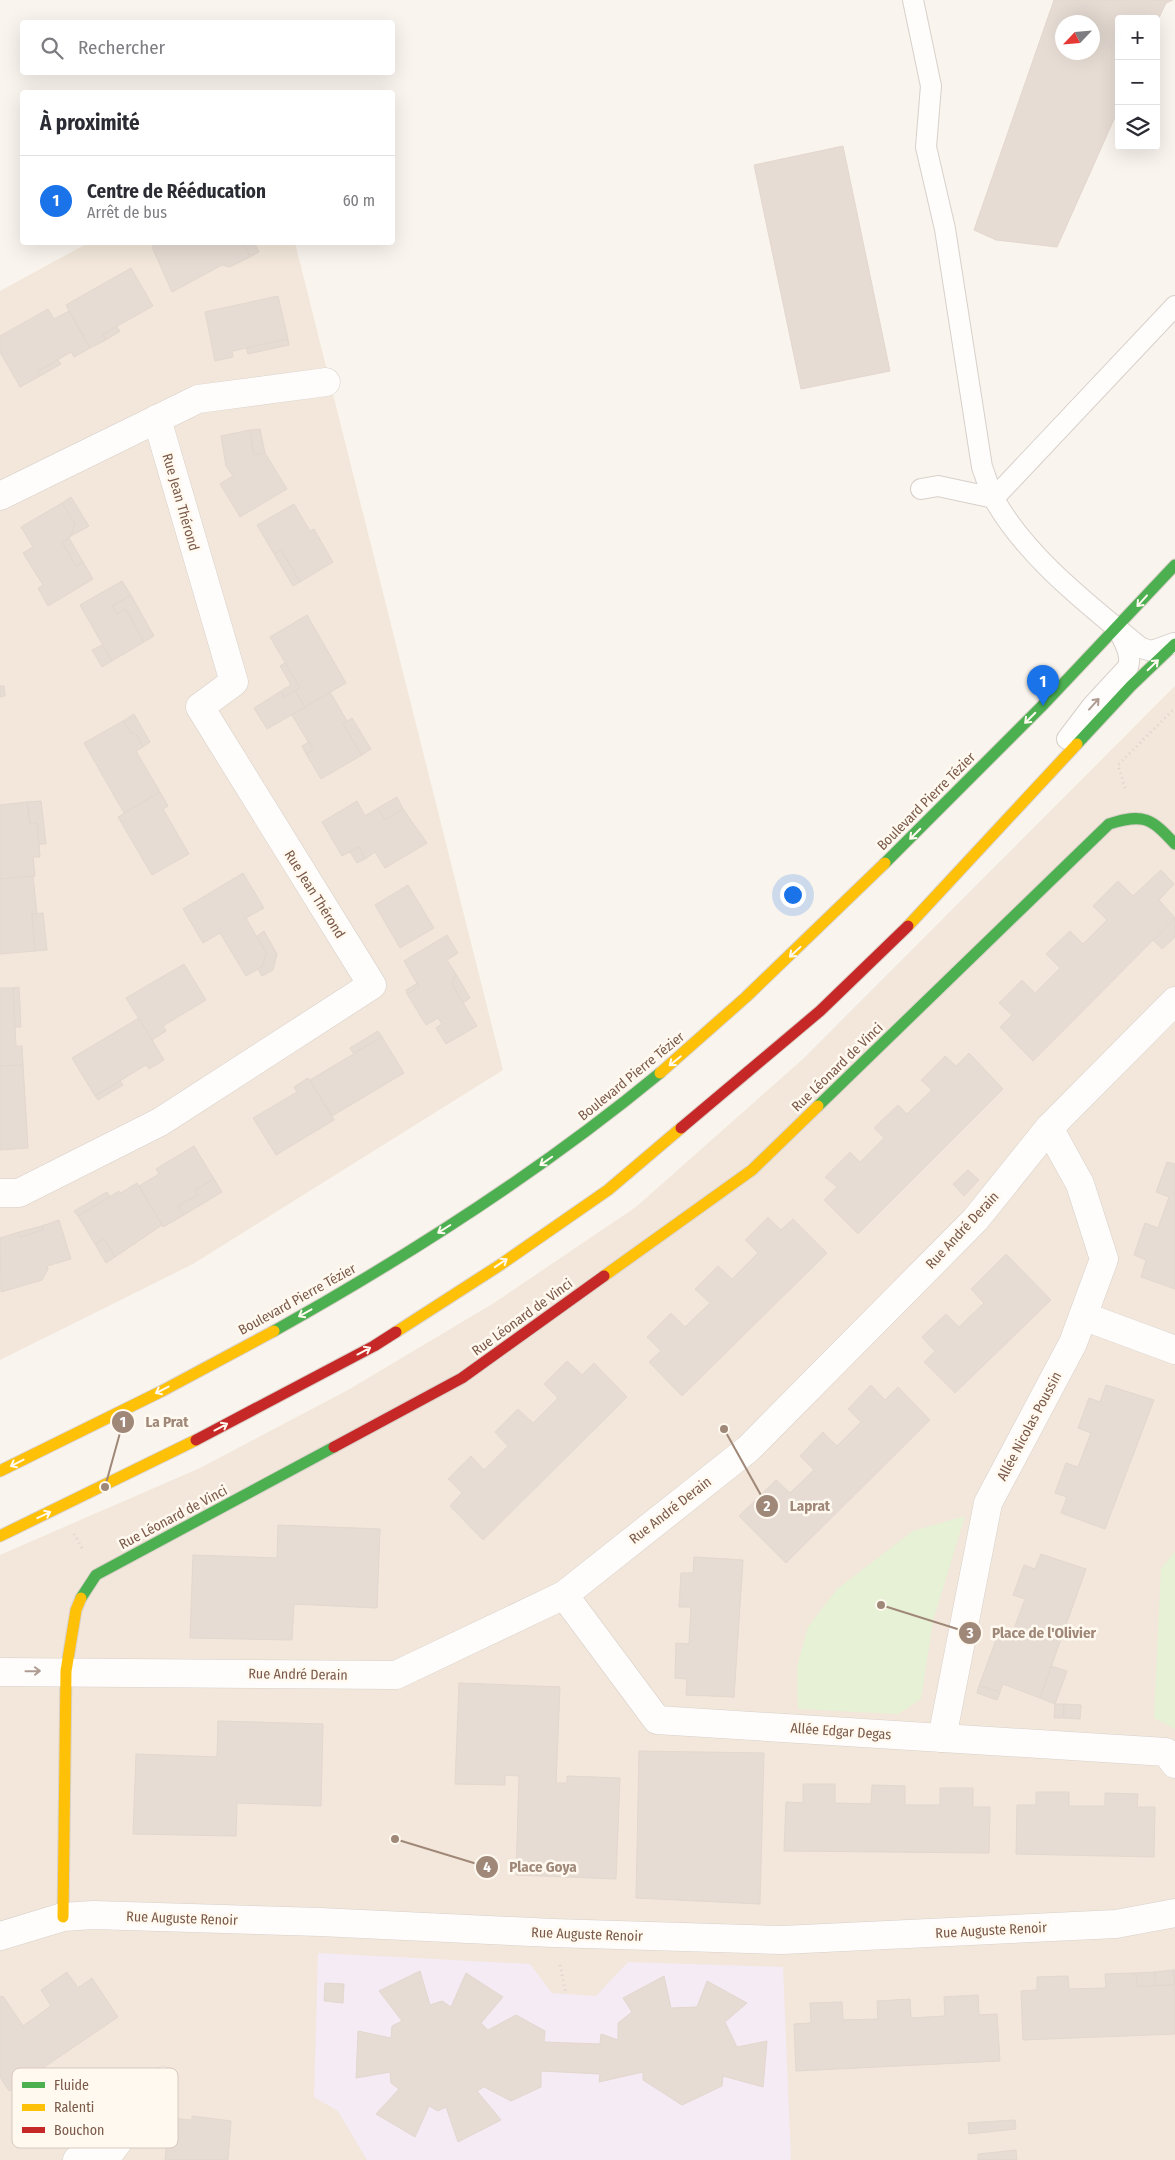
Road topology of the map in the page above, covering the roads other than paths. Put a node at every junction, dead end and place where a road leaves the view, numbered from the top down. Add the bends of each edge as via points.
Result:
1 (914, 0) edge
2 (1175, 306) edge
3 (326, 382) dead end
4 (157, 419) junction
5 (921, 489) dead end
6 (0, 496) edge
7 (994, 498) junction
8 (1175, 565) edge
9 (1118, 628) junction
10 (1175, 643) edge
11 (1175, 844) edge
12 (906, 928) junction
13 (1175, 1002) edge
14 (1049, 1128) junction
15 (0, 1192) edge
16 (1082, 1316) junction
17 (1175, 1350) edge
18 (0, 1471) edge
19 (0, 1536) edge
20 (564, 1595) junction
21 (66, 1671) junction
22 (0, 1672) edge
23 (942, 1738) junction
24 (1175, 1764) edge
25 (1175, 1913) edge
26 (63, 1917) junction
27 (0, 1936) edge
28 (113, 2148) edge
29 (77, 2160) edge

1 - 7 lane via 931,86 926,147 945,229 982,467
2 - 7 lane
3 - 4 street via 198,399
4 - 6 street
4 - 15 street, Rue Jean Thérond via 234,682 200,707 372,985 160,1122 19,1193
5 - 7 lane via 938,486
7 - 9 lane via 1020,537 1075,592
8 -> 9 main road, Boulevard Pierre Tézier
9 - 10 lane via 1141,648 1152,651
12 -> 9 lane via 921,899 948,866 1054,756 1092,706 1128,667 1129,653
9 -> 18 main road, Boulevard Pierre Tézier via 830,918 695,1044 574,1142 486,1203 339,1294 163,1390
12 -> 10 main road
11 - 21 main road, Rue Léonard de Vinci via 1151,818 1134,815 1109,824 752,1170 462,1378 96,1575 76,1610
19 -> 12 main road via 137,1470 374,1346 500,1265 608,1190 820,1011
13 - 14 street, Rue André Derain
14 - 16 street, Allée Nicolas Poussin via 1080,1184 1104,1259
14 - 20 street, Rue André Derain via 975,1220 748,1448
16 - 17 street
16 - 23 street, Allée Nicolas Poussin via 1073,1343 988,1503
20 - 21 street, Rue André Derain via 396,1675
20 - 23 street, Allée Edgar Degas via 657,1720
22 -> 21 street, Rue André Derain
21 - 26 main road, Rue Léonard de Vinci
23 - 24 street, Allée Edgar Degas via 1166,1752
25 - 26 street, Rue Auguste Renoir via 1116,1924 782,1940 93,1915
26 - 27 street, Rue Auguste Renoir
28 - 29 street

